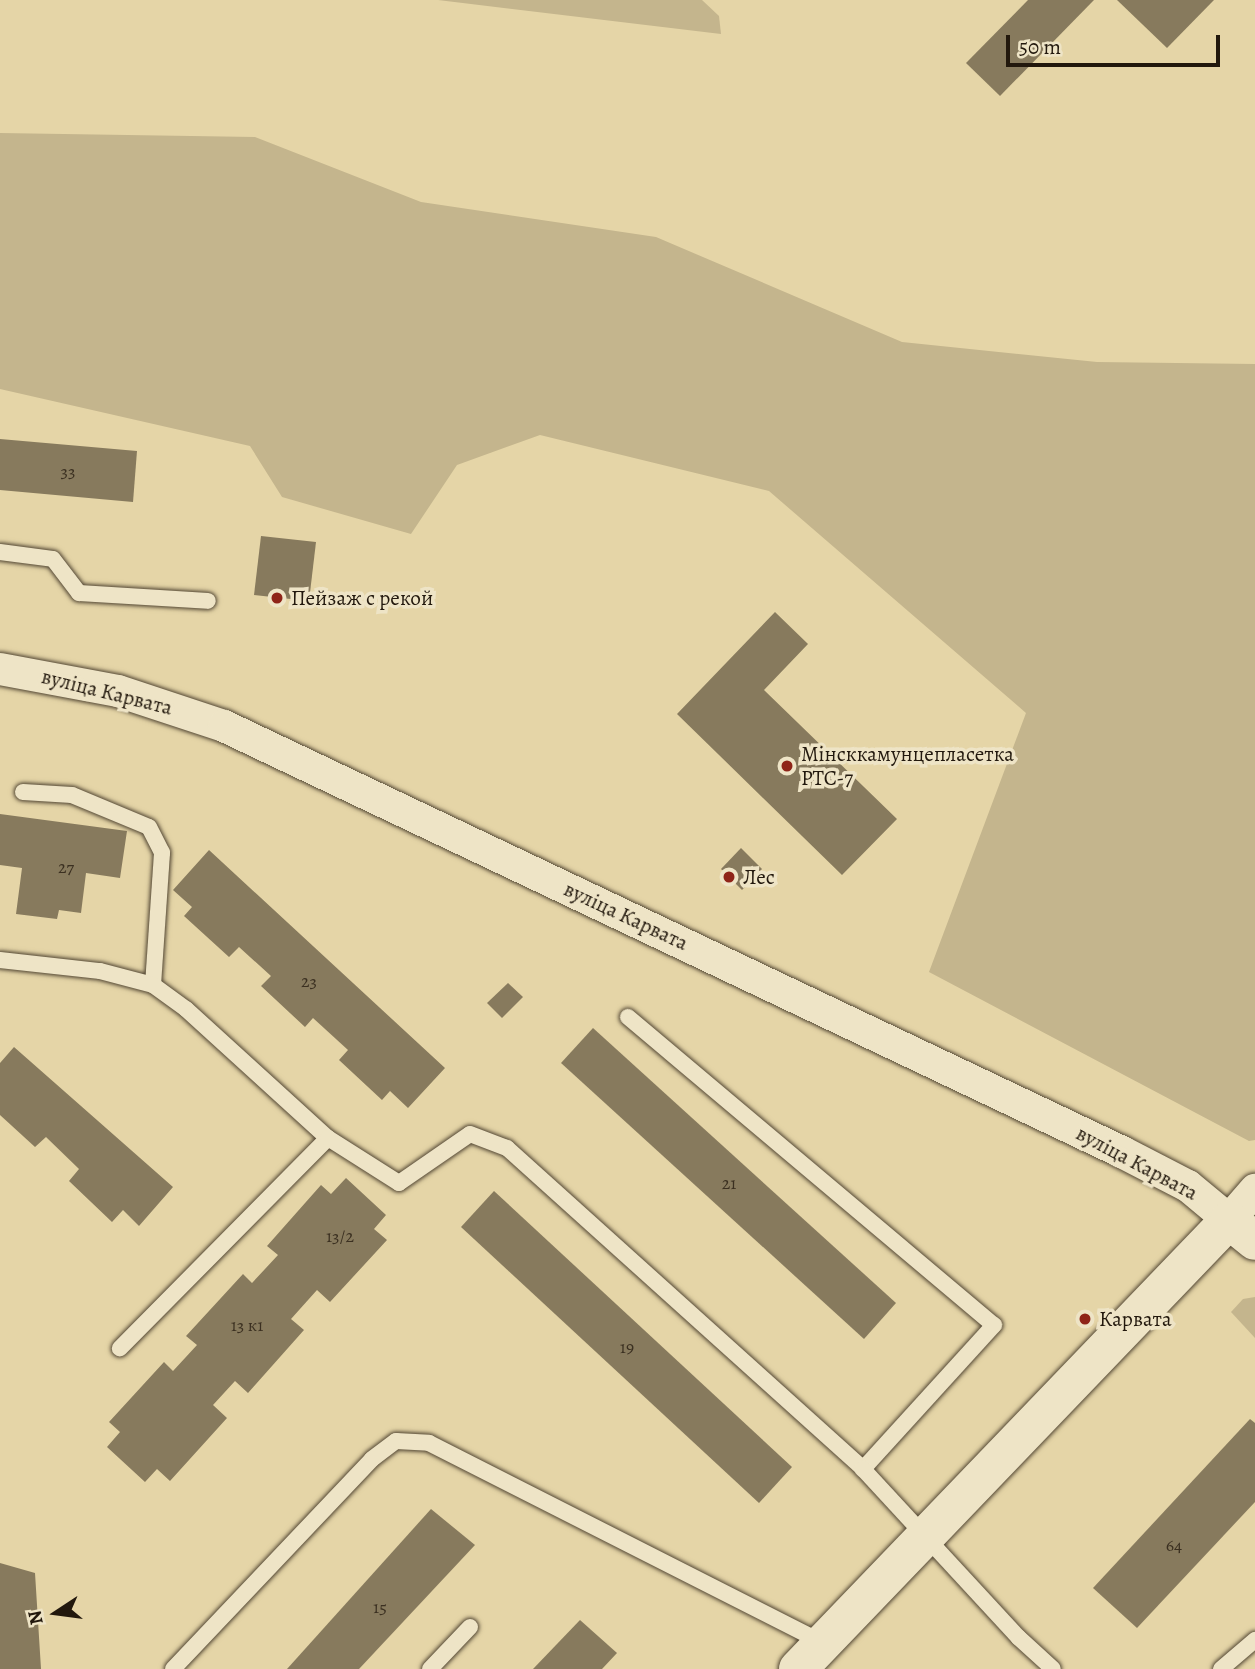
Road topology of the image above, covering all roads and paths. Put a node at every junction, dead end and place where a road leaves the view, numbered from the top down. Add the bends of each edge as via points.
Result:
1 (0, 552) edge
2 (208, 601) dead end
3 (0, 669) edge
4 (23, 792) dead end
5 (0, 960) edge
6 (153, 985) junction
7 (628, 1017) dead end
8 (328, 1138) junction
9 (1255, 1190) edge
10 (1242, 1231) edge
11 (120, 1348) dead end
12 (863, 1469) junction
13 (928, 1535) junction
14 (470, 1627) dead end
15 (1255, 1640) edge
16 (810, 1656) edge
17 (173, 1669) edge
18 (430, 1669) edge
19 (1053, 1669) edge
20 (1220, 1669) edge

1 - 2 lane via 53,559 79,593
3 - 10 street, вуліца Карвата via 118,691 224,726 1122,1152 1188,1186
4 - 6 lane via 72,795 149,827 162,853
5 - 6 lane via 100,971
6 - 8 lane via 186,1009
7 - 12 lane via 995,1325
8 - 11 lane
8 - 12 lane via 399,1183 470,1134 507,1148
9 - 10 street
10 - 13 street
12 - 13 lane
13 - 16 street
13 - 19 lane via 1018,1637
14 - 18 lane
15 - 20 lane
16 - 17 lane via 429,1443 396,1441 372,1460

